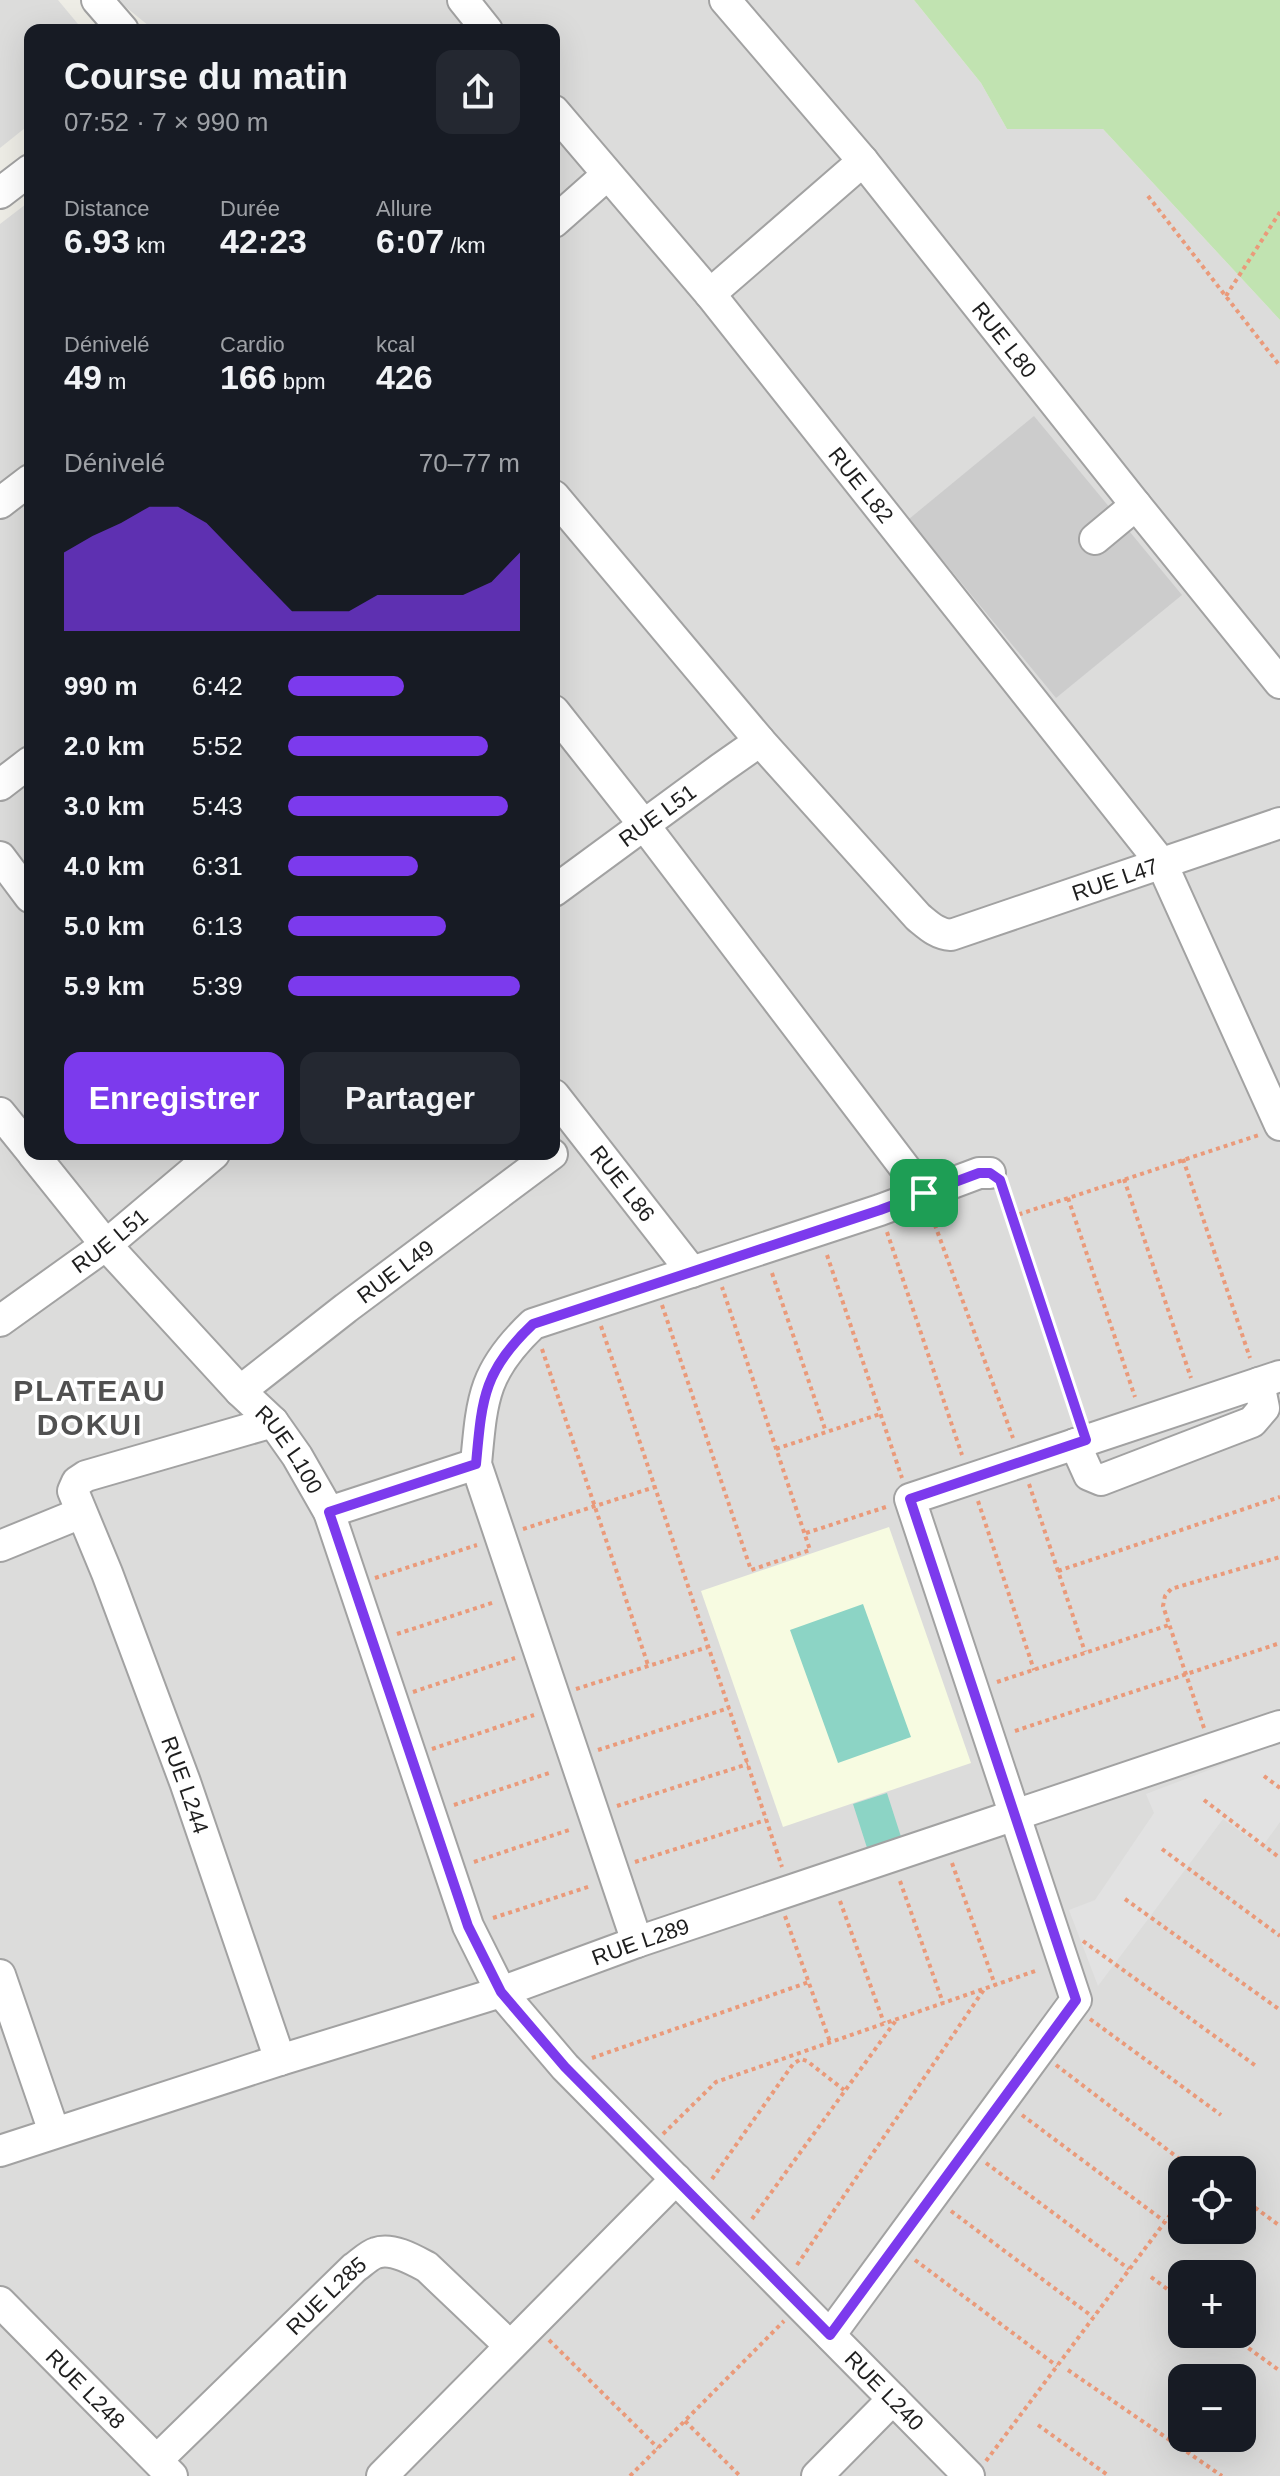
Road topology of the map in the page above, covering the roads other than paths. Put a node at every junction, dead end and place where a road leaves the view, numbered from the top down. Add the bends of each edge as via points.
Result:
1 (97, 0) edge
2 (463, 0) edge
3 (725, 0) edge
4 (118, 24) edge
5 (482, 24) edge
6 (560, 118) edge
7 (863, 161) junction
8 (24, 175) edge
9 (607, 175) junction
10 (0, 193) edge
11 (560, 217) edge
12 (710, 294) junction
13 (24, 485) edge
14 (0, 503) edge
15 (560, 503) edge
16 (1136, 505) junction
17 (1095, 539) dead end
18 (1280, 683) edge
19 (560, 719) edge
20 (760, 741) junction
21 (24, 767) edge
22 (0, 785) edge
23 (1280, 823) edge
24 (644, 825) junction
25 (0, 857) edge
26 (1162, 864) junction
27 (560, 887) edge
28 (24, 889) edge
29 (560, 1103) edge
30 (0, 1113) edge
31 (1273, 1129) edge
32 (583, 1132) junction
33 (24, 1142) edge
34 (560, 1148) edge
35 (38, 1160) edge
36 (207, 1160) edge
37 (544, 1160) edge
38 (990, 1173) road end
39 (924, 1193) junction
40 (106, 1245) junction
41 (703, 1268) junction
42 (0, 1321) edge
43 (1269, 1380) edge
44 (240, 1391) junction
45 (273, 1422) junction
46 (1080, 1442) junction
47 (476, 1464) junction
48 (329, 1512) junction
49 (81, 1513) junction
50 (0, 1546) edge
51 (1280, 1726) edge
52 (1015, 1815) junction
53 (637, 1942) junction
54 (0, 1975) edge
55 (501, 1992) junction
56 (280, 2060) junction
57 (54, 2132) junction
58 (0, 2151) edge
59 (686, 2190) junction
60 (0, 2302) edge
61 (830, 2335) junction
62 (510, 2346) junction
63 (893, 2399) junction
64 (165, 2468) edge
65 (977, 2470) edge
66 (390, 2473) edge
67 (817, 2476) edge

1 - 4 street
2 - 5 street
3 - 7 street, RUE L80
6 - 9 street, RUE L82
7 - 12 street
7 - 16 street, RUE L80
8 - 10 street
9 - 11 street
9 - 12 street, RUE L82
12 - 26 street, RUE L82
13 - 14 street
15 - 20 street
16 - 17 street
16 - 18 street, RUE L80
19 - 24 street
20 - 24 street, RUE L51
20 - 26 street, RUE L47 via 918,917 943,934
21 - 22 street
23 - 26 street, RUE L47
24 - 27 street, RUE L51
24 - 39 street
25 - 28 street
26 - 31 street, RUE L82
29 - 32 street, RUE L86
30 - 33 street, RUE L100
32 - 34 street, RUE L49
32 - 41 street, RUE L86
35 - 40 street, RUE L100
36 - 40 street, RUE L51
37 - 44 street, RUE L49
38 - 39 street
39 - 41 street
40 - 42 street, RUE L51
40 - 44 street, RUE L100
41 - 47 street via 533,1324 495,1369 482,1403
43 - 46 street
43 - 46 street via 1264,1408 1252,1422 1101,1480 1089,1475
44 - 45 street, RUE L100
45 - 48 street, RUE L100
45 - 49 street via 86,1476 73,1486
46 - 52 street via 910,1499
47 - 48 street
47 - 53 street
48 - 55 street, RUE L100 via 468,1926
49 - 50 street
49 - 56 street, RUE L244 via 185,1782
51 - 52 street, RUE L289
52 - 53 street, RUE L289
52 - 61 street via 1067,1947 1076,2000
53 - 55 street, RUE L289
54 - 57 street
55 - 56 street, RUE L289
55 - 59 street, RUE L240 via 565,2067
56 - 57 street, RUE L289
57 - 58 street, RUE L289
59 - 61 street, RUE L240
59 - 62 street
60 - 64 street, RUE L248
61 - 63 street, RUE L240
62 - 64 street, RUE L285 via 427,2267 392,2253 376,2253 354,2268
62 - 66 street
63 - 65 street, RUE L240
63 - 67 street

